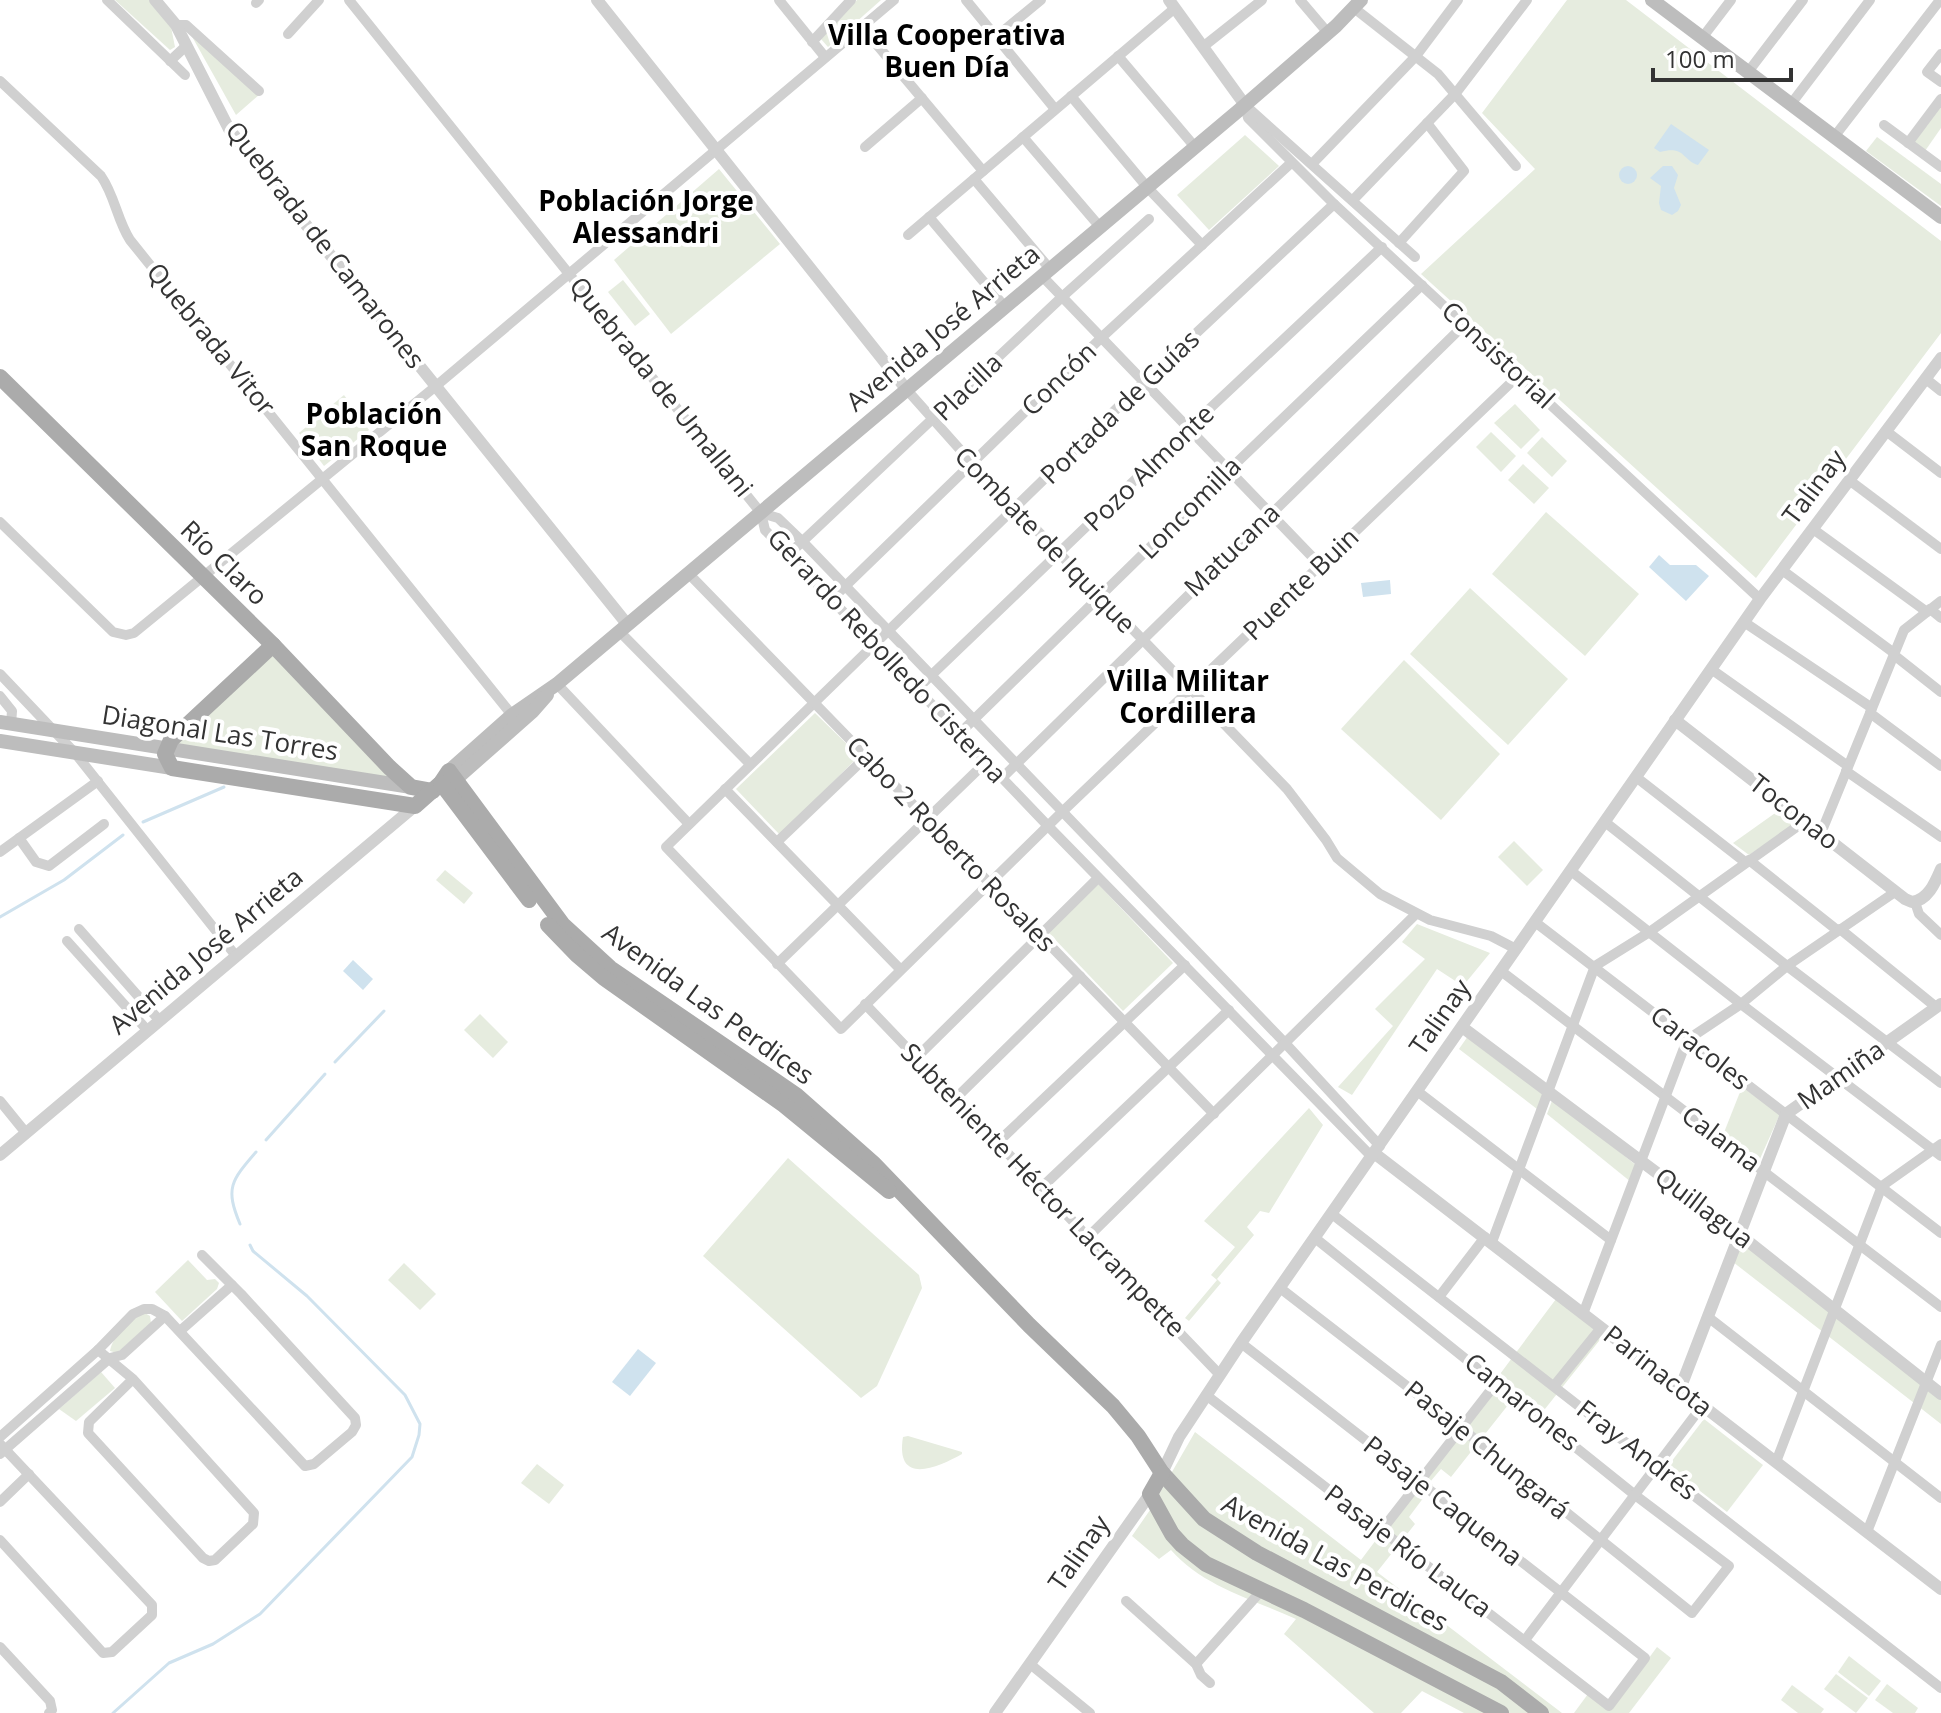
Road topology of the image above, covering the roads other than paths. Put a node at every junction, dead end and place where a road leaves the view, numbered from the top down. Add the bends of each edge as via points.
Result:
1 (107, 0) edge
2 (155, 0) edge
3 (319, 0) edge
4 (349, 0) edge
5 (597, 0) edge
6 (779, 0) edge
7 (851, 0) edge
8 (894, 0) edge
9 (966, 0) edge
10 (1041, 0) edge
11 (1262, 0) edge
12 (1300, 0) edge
13 (1458, 0) edge
14 (1527, 0) edge
15 (1731, 0) edge
16 (1803, 0) edge
17 (1870, 0) edge
18 (1940, 0) edge
19 (1656, 1) edge
20 (1172, 4) edge
21 (1358, 4) edge
22 (176, 25) junction
23 (862, 27) junction
24 (1328, 33) junction
25 (288, 34) dead end
26 (997, 36) junction
27 (1702, 38) junction
28 (812, 42) junction
29 (186, 46) junction
30 (1204, 46) junction
31 (1941, 54) edge
32 (1118, 56) junction
33 (1416, 56) junction
34 (825, 57) junction
35 (170, 61) junction
36 (1748, 72) junction
37 (185, 75) dead end
38 (0, 81) edge
39 (1941, 82) edge
40 (259, 91) dead end
41 (1456, 93) junction
42 (1071, 96) junction
43 (922, 98) junction
44 (1941, 99) edge
45 (1791, 104) junction
46 (1245, 105) junction
47 (1055, 109) junction
48 (1427, 123) junction
49 (1884, 125) dead end
50 (1023, 137) junction
51 (1834, 137) junction
52 (1908, 143) junction
53 (865, 147) dead end
54 (1195, 147) junction
55 (717, 150) junction
56 (1291, 163) junction
57 (1312, 164) junction
58 (1516, 166) dead end
59 (1941, 167) edge
60 (983, 171) junction
61 (974, 179) junction
62 (1147, 187) junction
63 (1353, 200) junction
64 (1334, 204) junction
65 (929, 217) junction
66 (1941, 217) edge
67 (1149, 219) dead end
68 (1100, 227) junction
69 (908, 235) dead end
70 (1399, 243) junction
71 (1202, 245) junction
72 (1382, 247) junction
73 (1415, 257) dead end
74 (570, 273) junction
75 (1046, 273) junction
76 (1422, 285) junction
77 (1062, 297) junction
78 (1005, 307) junction
79 (1465, 324) junction
80 (1101, 338) junction
81 (1941, 358) edge
82 (1519, 375) junction
83 (0, 377) edge
84 (1926, 379) junction
85 (1144, 382) junction
86 (436, 386) junction
87 (907, 390) junction
88 (1941, 391) edge
89 (932, 422) junction
90 (1189, 428) junction
91 (1886, 431) junction
92 (972, 463) junction
93 (1229, 470) junction
94 (1941, 473) edge
95 (323, 479) junction
96 (1849, 480) junction
97 (1016, 508) junction
98 (761, 513) junction
99 (1270, 513) junction
100 (0, 522) edge
101 (1813, 529) junction
102 (803, 542) junction
103 (1941, 549) edge
104 (788, 555) junction
105 (1059, 555) junction
106 (1321, 566) junction
107 (1782, 570) junction
108 (688, 573) junction
109 (202, 576) junction
110 (845, 586) junction
111 (1101, 597) junction
112 (1760, 599) junction
113 (831, 600) junction
114 (1941, 601) edge
115 (1928, 610) junction
116 (1941, 618) edge
117 (1744, 622) junction
118 (623, 627) junction
119 (887, 631) junction
120 (1141, 640) junction
121 (873, 644) junction
122 (273, 645) junction
123 (1894, 654) junction
124 (1711, 669) junction
125 (0, 674) edge
126 (931, 677) junction
127 (554, 686) junction
128 (917, 689) junction
129 (1189, 690) junction
130 (1941, 692) edge
131 (0, 696) edge
132 (813, 703) junction
133 (1871, 711) junction
134 (512, 715) junction
135 (972, 720) junction
136 (1675, 720) junction
137 (3, 723) edge
138 (57, 731) junction
139 (959, 734) junction
140 (0, 741) edge
141 (166, 747) junction
142 (75, 753) junction
143 (866, 757) junction
144 (986, 762) junction
145 (750, 764) junction
146 (1016, 765) junction
147 (1941, 766) edge
148 (172, 768) junction
149 (1847, 769) junction
150 (1636, 777) junction
151 (1002, 778) junction
152 (98, 781) junction
153 (445, 781) junction
154 (411, 787) junction
155 (725, 789) junction
156 (415, 806) junction
157 (1061, 813) junction
158 (927, 819) junction
159 (1805, 821) junction
160 (1605, 822) junction
161 (104, 824) dead end
162 (689, 824) junction
163 (1048, 826) junction
164 (1821, 833) junction
165 (1941, 837) edge
166 (19, 838) junction
167 (777, 842) junction
168 (0, 852) edge
169 (1747, 861) junction
170 (1941, 869) edge
171 (1571, 871) junction
172 (1098, 878) junction
173 (989, 883) junction
174 (1895, 892) junction
175 (1698, 896) junction
176 (1914, 902) junction
177 (838, 905) junction
178 (1416, 914) junction
179 (1535, 922) junction
180 (79, 929) dead end
181 (1839, 929) junction
182 (1648, 933) junction
183 (1040, 935) junction
184 (1941, 935) edge
185 (67, 941) dead end
186 (1516, 949) junction
187 (236, 956) junction
188 (777, 964) junction
189 (1185, 965) junction
190 (1595, 966) junction
191 (1787, 966) junction
192 (900, 969) junction
193 (1501, 971) junction
194 (1080, 976) junction
195 (865, 1004) junction
196 (1741, 1004) junction
197 (1939, 1006) edge
198 (1229, 1010) junction
199 (160, 1021) junction
200 (1124, 1022) junction
201 (1573, 1025) junction
202 (1462, 1027) junction
203 (148, 1031) junction
204 (1687, 1040) junction
205 (1887, 1042) junction
206 (1285, 1043) junction
207 (1272, 1055) junction
208 (917, 1057) junction
209 (1168, 1067) junction
210 (1837, 1078) junction
211 (1941, 1083) edge
212 (1417, 1091) junction
213 (1548, 1092) junction
214 (1665, 1097) junction
215 (956, 1098) junction
216 (0, 1101) edge
217 (1214, 1114) junction
218 (1786, 1114) junction
219 (26, 1133) junction
220 (998, 1142) junction
221 (1938, 1150) edge
222 (1375, 1152) junction
223 (0, 1155) edge
224 (1641, 1160) junction
225 (1519, 1170) junction
226 (1764, 1171) junction
227 (1882, 1186) junction
228 (1041, 1188) junction
229 (1332, 1214) junction
230 (1941, 1233) edge
231 (1740, 1235) junction
232 (1088, 1237) junction
233 (1315, 1238) junction
234 (1489, 1239) junction
235 (1611, 1240) junction
236 (1859, 1244) junction
237 (202, 1255) dead end
238 (232, 1285) junction
239 (1280, 1288) junction
240 (1439, 1297) junction
241 (1941, 1307) edge
242 (1834, 1310) junction
243 (1583, 1314) junction
244 (165, 1316) junction
245 (1708, 1317) junction
246 (1601, 1328) junction
247 (180, 1331) junction
248 (1241, 1343) junction
249 (1941, 1345) edge
250 (98, 1350) junction
251 (110, 1358) junction
252 (1220, 1375) junction
253 (133, 1379) junction
254 (1497, 1382) junction
255 (1926, 1383) junction
256 (1554, 1386) junction
257 (1680, 1389) junction
258 (1803, 1391) junction
259 (1941, 1394) edge
260 (1206, 1395) junction
261 (1702, 1406) junction
262 (1461, 1428) junction
263 (0, 1437) edge
264 (2, 1449) edge
265 (1776, 1462) junction
266 (1895, 1463) junction
267 (1657, 1466) junction
268 (1162, 1473) junction
269 (29, 1474) junction
270 (1419, 1482) junction
271 (1150, 1494) junction
272 (1635, 1495) junction
273 (1941, 1498) edge
274 (0, 1502) edge
275 (1381, 1531) junction
276 (1867, 1532) junction
277 (0, 1540) edge
278 (1600, 1541) junction
279 (1941, 1589) edge
280 (1261, 1591) junction
281 (1561, 1593) junction
282 (1126, 1601) dead end
283 (1692, 1613) joint
284 (1525, 1640) junction
285 (0, 1647) edge
286 (1030, 1664) junction
287 (1196, 1664) junction
288 (1210, 1683) dead end
289 (1941, 1688) edge
290 (1609, 1706) joint
291 (49, 1713) edge
292 (995, 1713) edge
293 (1090, 1713) edge
294 (1501, 1713) edge
295 (1541, 1713) edge

1 - 35 street
2 - 22 street, Quebrada de Camarones
3 - 25 street
4 - 74 street, Quebrada de Umallani
5 - 55 street
6 - 28 street
7 - 28 street
8 - 23 street
9 - 26 street
10 - 26 street
11 - 30 street
12 - 24 street
13 - 33 street
14 - 41 street
15 - 27 street
16 - 36 street
17 - 45 street
18 - 51 street
19 - 27 main road
20 - 30 street
20 - 32 street
21 - 24 main road, Avenida José Arrieta
21 - 33 street
22 - 29 street, Quebrada de Camarones
22 - 40 street, Quebrada de Camarones via 186,25
23 - 34 street
23 - 43 street
24 - 46 main road, Avenida José Arrieta
26 - 47 street
27 - 36 main road
28 - 34 street
29 - 35 street
29 - 86 street, Quebrada de Camarones via 229,129
30 - 46 street
31 - 39 street via 1927,72
32 - 42 street
32 - 54 street
33 - 41 street
33 - 57 street
34 - 55 street
35 - 37 street
36 - 45 main road
38 - 95 street, Quebrada Vitor via 101,176 130,240
41 - 48 street
41 - 58 street
42 - 47 street
42 - 62 street
43 - 53 street
43 - 60 street
44 - 52 street
45 - 51 main road
46 - 54 main road, Avenida José Arrieta
46 - 56 street, Consistorial via 1248,118
46 - 57 street
47 - 50 street
48 - 63 street
48 - 70 street via 1464,171
49 - 52 street
50 - 60 street
50 - 68 street
51 - 66 main road
52 - 59 street
54 - 62 main road, Avenida José Arrieta
55 - 74 street
55 - 87 street
56 - 64 street, Consistorial
56 - 71 street, Concón
57 - 63 street
60 - 61 street
61 - 65 street
61 - 75 street
62 - 68 main road, Avenida José Arrieta
62 - 71 street
63 - 70 street
64 - 72 street, Consistorial
64 - 85 street, Portada de Guías
65 - 69 street
65 - 78 street
67 - 77 street, Placilla
68 - 75 main road, Avenida José Arrieta
70 - 73 street
71 - 80 street, Concón
72 - 76 street, Consistorial
72 - 90 street, Pozo Almonte
74 - 86 street
74 - 98 street, Quebrada de Umallani
75 - 77 street
75 - 78 main road, Avenida José Arrieta
76 - 79 street, Consistorial
76 - 93 street, Loncomilla
77 - 80 street
77 - 89 street, Placilla
78 - 87 main road, Avenida José Arrieta
79 - 82 street, Consistorial
79 - 99 street, Matucana
80 - 85 street
80 - 92 street, Concón
81 - 84 street, Talinay
82 - 106 street, Puente Buin
82 - 112 street, Consistorial
83 - 109 main road, Río Claro
84 - 88 street
84 - 91 street, Talinay
85 - 90 street
85 - 97 street, Portada de Guías
86 - 95 street
86 - 118 street, Quebrada de Camarones
87 - 89 street, Combate de Iquique
87 - 98 main road, Avenida José Arrieta
89 - 92 street, Combate de Iquique
89 - 102 street, Placilla
90 - 93 street
90 - 105 street, Pozo Almonte
91 - 94 street
91 - 96 street, Talinay
92 - 97 street, Combate de Iquique
92 - 110 street, Concón
93 - 99 street
93 - 111 street, Loncomilla
95 - 109 street
95 - 134 street, Quebrada Vitor
96 - 101 street, Talinay
96 - 103 street
97 - 105 street, Combate de Iquique
97 - 119 street, Portada de Guías
98 - 102 street, Gerardo Rebolledo Cisterna via 778,518
98 - 104 street, Gerardo Rebolledo Cisterna via 765,530
98 - 108 main road, Avenida José Arrieta
99 - 106 street
99 - 120 street, Matucana
100 - 109 street via 119,635 143,627
101 - 107 street, Talinay
101 - 115 street
102 - 104 street, Placilla
102 - 110 street, Gerardo Rebolledo Cisterna
104 - 113 street, Gerardo Rebolledo Cisterna
105 - 111 street, Combate de Iquique
105 - 126 street, Pozo Almonte
106 - 129 street, Puente Buin
107 - 112 street, Talinay
107 - 123 street
108 - 118 main road, Avenida José Arrieta
108 - 132 street, Cabo 2 Roberto Rosales
109 - 122 main road, Río Claro
110 - 113 street, Concón
110 - 119 street, Gerardo Rebolledo Cisterna
111 - 120 street, Combate de Iquique
111 - 135 street, Loncomilla
112 - 117 street, Talinay
113 - 121 street, Gerardo Rebolledo Cisterna
114 - 115 street
115 - 116 street
115 - 123 street via 1904,630
117 - 124 street, Talinay
117 - 133 street
118 - 127 main road, Avenida José Arrieta
118 - 145 street
119 - 121 street, Portada de Guías
119 - 126 street, Gerardo Rebolledo Cisterna
120 - 129 street, Combate de Iquique
120 - 146 street, Matucana
121 - 128 street, Gerardo Rebolledo Cisterna
121 - 132 street, Portada de Guías
122 - 141 main road
122 - 154 main road, Río Claro
123 - 130 street
123 - 133 street
124 - 136 street, Talinay
124 - 149 street
125 - 138 street
126 - 128 street, Pozo Almonte
126 - 135 street, Gerardo Rebolledo Cisterna
127 - 134 main road, Avenida José Arrieta
127 - 153 main road, Avenida José Arrieta via 533,711
127 - 162 street
128 - 139 street, Gerardo Rebolledo Cisterna
129 - 157 street, Puente Buin
129 - 178 street, Combate de Iquique via 1287,789 1337,858 1380,894
131 - 137 street via 12,711
132 - 143 street, Cabo 2 Roberto Rosales
132 - 145 street, Portada de Guías
133 - 147 street
133 - 149 street
134 - 153 main road, Avenida José Arrieta
135 - 139 street, Loncomilla
135 - 146 street, Gerardo Rebolledo Cisterna
136 - 150 street, Talinay
136 - 159 street, Toconao
137 - 138 main road, Diagonal Las Torres
138 - 141 main road, Diagonal Las Torres
138 - 142 street
139 - 144 street, Gerardo Rebolledo Cisterna
140 - 142 main road, Diagonal Las Torres
141 - 148 main road
141 - 154 main road, Diagonal Las Torres
142 - 148 main road, Diagonal Las Torres
142 - 152 street
143 - 158 street, Cabo 2 Roberto Rosales
143 - 167 street
144 - 151 street, Gerardo Rebolledo Cisterna
144 - 158 street
145 - 155 street, Portada de Guías
146 - 151 street, Matucana
146 - 157 street, Gerardo Rebolledo Cisterna
148 - 156 main road, Diagonal Las Torres
149 - 164 street
149 - 165 street
150 - 160 street, Talinay
150 - 169 street
151 - 163 street, Gerardo Rebolledo Cisterna
152 - 166 street
152 - 187 street
153 - 154 main road, Diagonal Las Torres
153 - 156 main road, Avenida José Arrieta
153 - 268 main road, Avenida Las Perdices via 585,946 752,1063 874,1164 1113,1406
155 - 162 street, Portada de Guías
155 - 167 street
156 - 187 street, Avenida José Arrieta
157 - 163 street, Puente Buin
157 - 206 street, Gerardo Rebolledo Cisterna
158 - 173 street, Cabo 2 Roberto Rosales
158 - 177 street
159 - 164 street, Toconao
159 - 169 street
160 - 171 street, Talinay
160 - 175 street
161 - 166 street via 49,866 36,862
162 - 188 street, Portada de Guías via 666,847
163 - 172 street, Gerardo Rebolledo Cisterna
163 - 173 street, Puente Buin
164 - 174 street, Toconao
166 - 168 street
167 - 177 street
169 - 175 street
169 - 181 street
170 - 176 street via 1928,893
171 - 179 street, Talinay
171 - 182 street
172 - 183 street
172 - 189 street, Gerardo Rebolledo Cisterna
173 - 183 street, Cabo 2 Roberto Rosales
173 - 192 street, Puente Buin
174 - 176 street, Toconao
174 - 181 street
175 - 182 street
175 - 191 street
176 - 184 street, Toconao
177 - 188 street
177 - 192 street
178 - 186 street, Combate de Iquique via 1491,936
178 - 206 street
179 - 186 street, Talinay
179 - 190 street, Caracoles
180 - 199 street
181 - 191 street
181 - 197 street
182 - 190 street
182 - 196 street
183 - 194 street, Cabo 2 Roberto Rosales
183 - 208 street
185 - 203 street
186 - 193 street, Talinay
187 - 199 street, Avenida José Arrieta
188 - 195 street, Puente Buin via 841,1029
189 - 198 street, Gerardo Rebolledo Cisterna
189 - 200 street
190 - 201 street
190 - 204 street, Caracoles
191 - 196 street
191 - 205 street
192 - 195 street, Puente Buin
193 - 201 street, Calama
193 - 202 street, Talinay
194 - 200 street, Cabo 2 Roberto Rosales
194 - 215 street
195 - 208 street, Subteniente Héctor Lacrampette
196 - 204 street
196 - 210 street
197 - 205 street, Mamiña
198 - 207 street, Gerardo Rebolledo Cisterna
198 - 209 street
199 - 203 street, Avenida José Arrieta
200 - 209 street, Cabo 2 Roberto Rosales
200 - 220 street
201 - 213 street
201 - 214 street, Calama
202 - 212 street, Talinay
202 - 213 street, Quillagua
203 - 219 street, Avenida José Arrieta
204 - 214 street
204 - 218 street, Caracoles
205 - 210 street, Mamiña
205 - 211 street
206 - 207 street
206 - 222 street, Gerardo Rebolledo Cisterna
207 - 217 street
207 - 222 street, Gerardo Rebolledo Cisterna
208 - 215 street, Subteniente Héctor Lacrampette
209 - 217 street, Cabo 2 Roberto Rosales
209 - 228 street
210 - 218 street, Mamiña
210 - 221 street
212 - 222 street, Talinay
212 - 225 street
213 - 224 street, Quillagua
213 - 225 street
214 - 224 street
214 - 226 street, Calama
215 - 220 street, Subteniente Héctor Lacrampette
216 - 219 street
217 - 232 street
218 - 226 street, Mamiña
218 - 227 street, Caracoles
219 - 223 street, Avenida José Arrieta
220 - 228 street, Subteniente Héctor Lacrampette
221 - 227 street
222 - 229 street, Talinay
222 - 234 street, Parinacota
224 - 231 street, Quillagua
224 - 235 street
225 - 234 street
225 - 235 street
226 - 231 street, Mamiña
226 - 236 street, Calama
227 - 230 street, Caracoles
227 - 236 street
228 - 232 street, Subteniente Héctor Lacrampette
229 - 233 street, Talinay
229 - 240 street, Fray Andrés
231 - 242 street, Quillagua
231 - 245 street, Mamiña
232 - 252 street, Subteniente Héctor Lacrampette
233 - 239 street, Talinay
233 - 254 street, Camarones
234 - 240 street
234 - 243 street, Parinacota
235 - 243 street
236 - 241 street, Calama
236 - 242 street
237 - 238 street
238 - 247 street
238 - 247 street via 355,1418 352,1432 305,1466
239 - 248 street, Talinay
239 - 262 street, Pasaje Chungará
240 - 256 street, Fray Andrés
242 - 255 street, Quillagua
242 - 258 street
243 - 246 street, Parinacota
244 - 247 street
244 - 250 street via 152,1309 133,1314
244 - 251 street via 122,1355
245 - 257 street, Mamiña
245 - 258 street
246 - 256 street
246 - 257 street, Parinacota
248 - 252 street, Talinay
248 - 270 street, Pasaje Caquena
249 - 255 street
250 - 251 street
250 - 263 street
251 - 253 street
251 - 264 street
252 - 260 street, Talinay
253 - 253 street via 89,1422 88,1433 203,1558 212,1561 253,1524 254,1513
254 - 262 street
254 - 272 street, Camarones
255 - 259 street, Quillagua
255 - 266 street
256 - 267 street, Fray Andrés
257 - 261 street, Parinacota
258 - 265 street
258 - 266 street
260 - 268 street, Talinay
260 - 275 street, Pasaje Río Lauca
261 - 265 street, Parinacota
261 - 267 street
262 - 270 street
262 - 278 street, Pasaje Chungará
264 - 269 street
265 - 276 street, Parinacota
266 - 273 street
266 - 276 street
267 - 272 street
267 - 289 street, Fray Andrés
268 - 271 main road, Talinay
268 - 295 main road, Avenida Las Perdices via 1227,1536 1501,1682
269 - 274 street
269 - 277 street via 152,1605 152,1615 112,1652 103,1653
270 - 275 street
270 - 281 street, Pasaje Caquena
271 - 280 main road, Avenida Las Perdices via 1172,1534 1190,1552
271 - 286 street, Talinay
272 - 278 street
272 - 283 street, Camarones via 1729,1566
275 - 284 street, Pasaje Río Lauca
276 - 279 street, Parinacota
278 - 281 street
278 - 283 street, Pasaje Chungará
280 - 287 street
280 - 294 main road, Avenida Las Perdices
281 - 284 street
281 - 290 street, Pasaje Caquena via 1645,1658
282 - 287 street
284 - 290 street, Pasaje Río Lauca
285 - 291 street via 50,1701
286 - 292 street, Talinay
286 - 293 street
287 - 288 street

